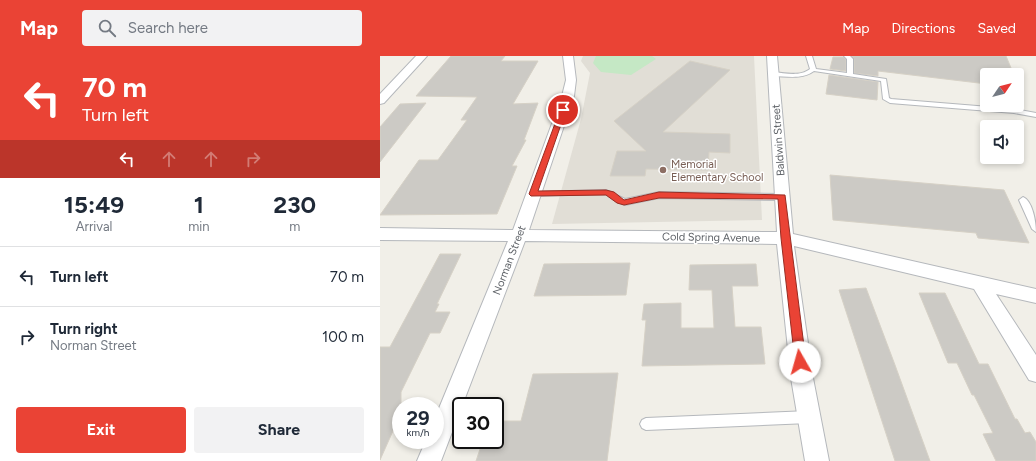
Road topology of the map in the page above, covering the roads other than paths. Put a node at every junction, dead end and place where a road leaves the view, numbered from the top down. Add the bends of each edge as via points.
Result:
1 (422, 56) edge
2 (568, 56) edge
3 (772, 56) edge
4 (809, 56) edge
5 (847, 56) edge
6 (813, 69) junction
7 (773, 74) junction
8 (850, 75) junction
9 (380, 101) edge
10 (1036, 114) edge
11 (533, 194) junction
12 (782, 196) junction
13 (1023, 200) dead end
14 (1036, 229) edge
15 (380, 234) edge
16 (519, 235) junction
17 (785, 238) junction
18 (980, 283) junction
19 (1036, 296) edge
20 (1036, 374) edge
21 (809, 417) junction
22 (646, 424) dead end
23 (429, 461) edge
24 (817, 461) edge

1 - 9 street
2 - 11 street, Norman Street via 572,80 570,90
3 - 7 street, Baldwin Street
4 - 6 lane
5 - 8 lane via 850,59
6 - 7 lane via 800,74
6 - 8 lane
7 - 12 street, Baldwin Street
8 - 10 lane via 884,80 886,99 890,101
11 - 12 lane via 606,192 611,193 620,202 659,195
11 - 16 street, Norman Street
12 - 17 street, Baldwin Street
13 - 14 lane
15 - 16 street, Cold Spring Avenue
16 - 17 street, Cold Spring Avenue
16 - 23 street, Norman Street
17 - 18 street, Cold Spring Avenue
17 - 21 street, Baldwin Street
18 - 19 street, Cold Spring Avenue
18 - 20 street
21 - 22 lane
21 - 24 street, Baldwin Street

